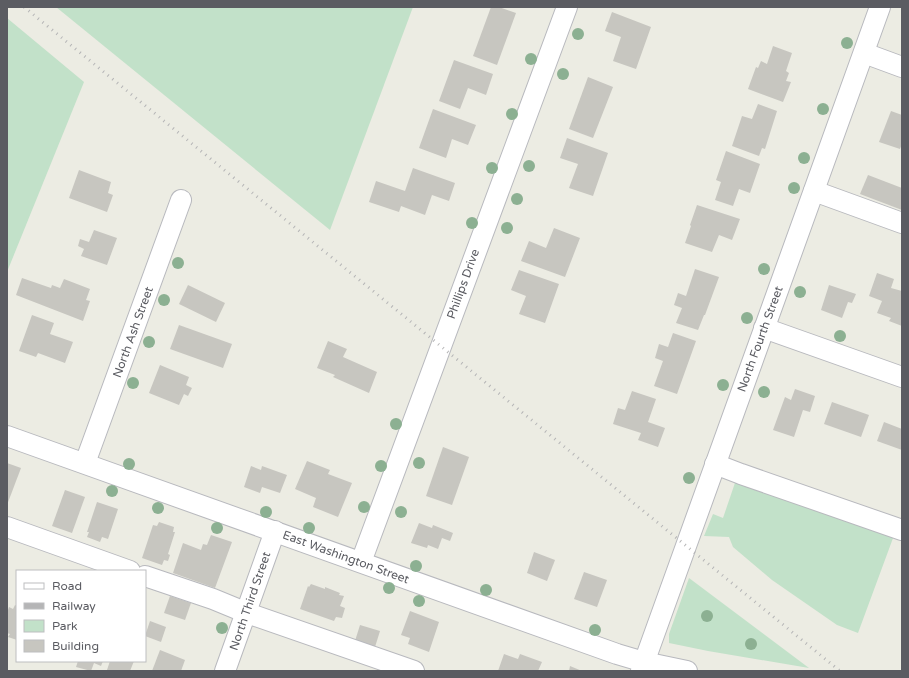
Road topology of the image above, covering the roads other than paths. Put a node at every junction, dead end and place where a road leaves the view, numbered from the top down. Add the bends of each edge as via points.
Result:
1 (567, 7) edge
2 (880, 7) edge
3 (864, 53) junction
4 (902, 67) edge
5 (814, 191) junction
6 (181, 200) dead end
7 (902, 223) edge
8 (764, 328) junction
9 (902, 377) edge
10 (7, 436) edge
11 (85, 463) junction
12 (715, 464) junction
13 (7, 527) edge
14 (902, 530) edge
15 (275, 531) junction
16 (361, 562) junction
17 (127, 570) edge
18 (146, 576) edge
19 (247, 613) junction
20 (642, 667) edge
21 (225, 671) edge
22 (414, 671) edge
23 (687, 671) edge

1 - 16 street, Phillips Drive
2 - 3 street, North Fourth Street
3 - 4 street
3 - 5 street, North Fourth Street
5 - 7 street
5 - 8 street, North Fourth Street
6 - 11 street, North Ash Street
8 - 9 street
8 - 12 street, North Fourth Street
10 - 11 street, East Washington Street
11 - 15 street, East Washington Street
12 - 14 street
12 - 20 street, North Fourth Street
13 - 17 street
15 - 16 street, East Washington Street
15 - 19 street, North Third Street
16 - 20 street, East Washington Street via 617,654
18 - 19 street
19 - 21 street, North Third Street
19 - 22 street
20 - 23 street, East Washington Street

